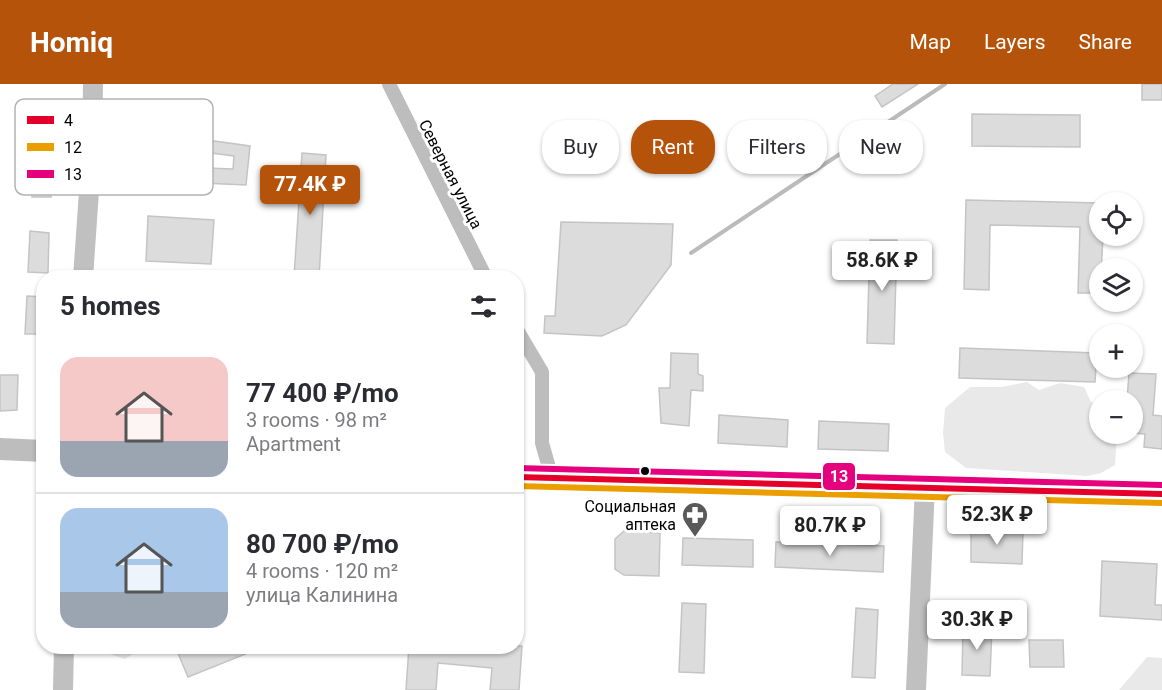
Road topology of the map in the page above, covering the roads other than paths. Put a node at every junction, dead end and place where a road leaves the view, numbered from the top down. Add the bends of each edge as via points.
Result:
1 (93, 84) edge
2 (389, 84) edge
3 (93, 99) edge
4 (89, 195) edge
5 (84, 270) edge
6 (482, 270) edge
7 (524, 342) edge
8 (0, 449) edge
9 (36, 451) edge
10 (524, 477) edge
11 (552, 478) junction
12 (925, 486) junction
13 (1162, 494) edge
14 (64, 654) edge
15 (63, 690) edge
16 (916, 690) edge

1 - 3 main road
2 - 6 street, Северная улица
4 - 5 main road
7 - 11 street via 542,372 542,443
8 - 9 main road
10 - 11 main road
11 - 12 main road
12 - 13 main road
12 - 16 main road
14 - 15 main road

